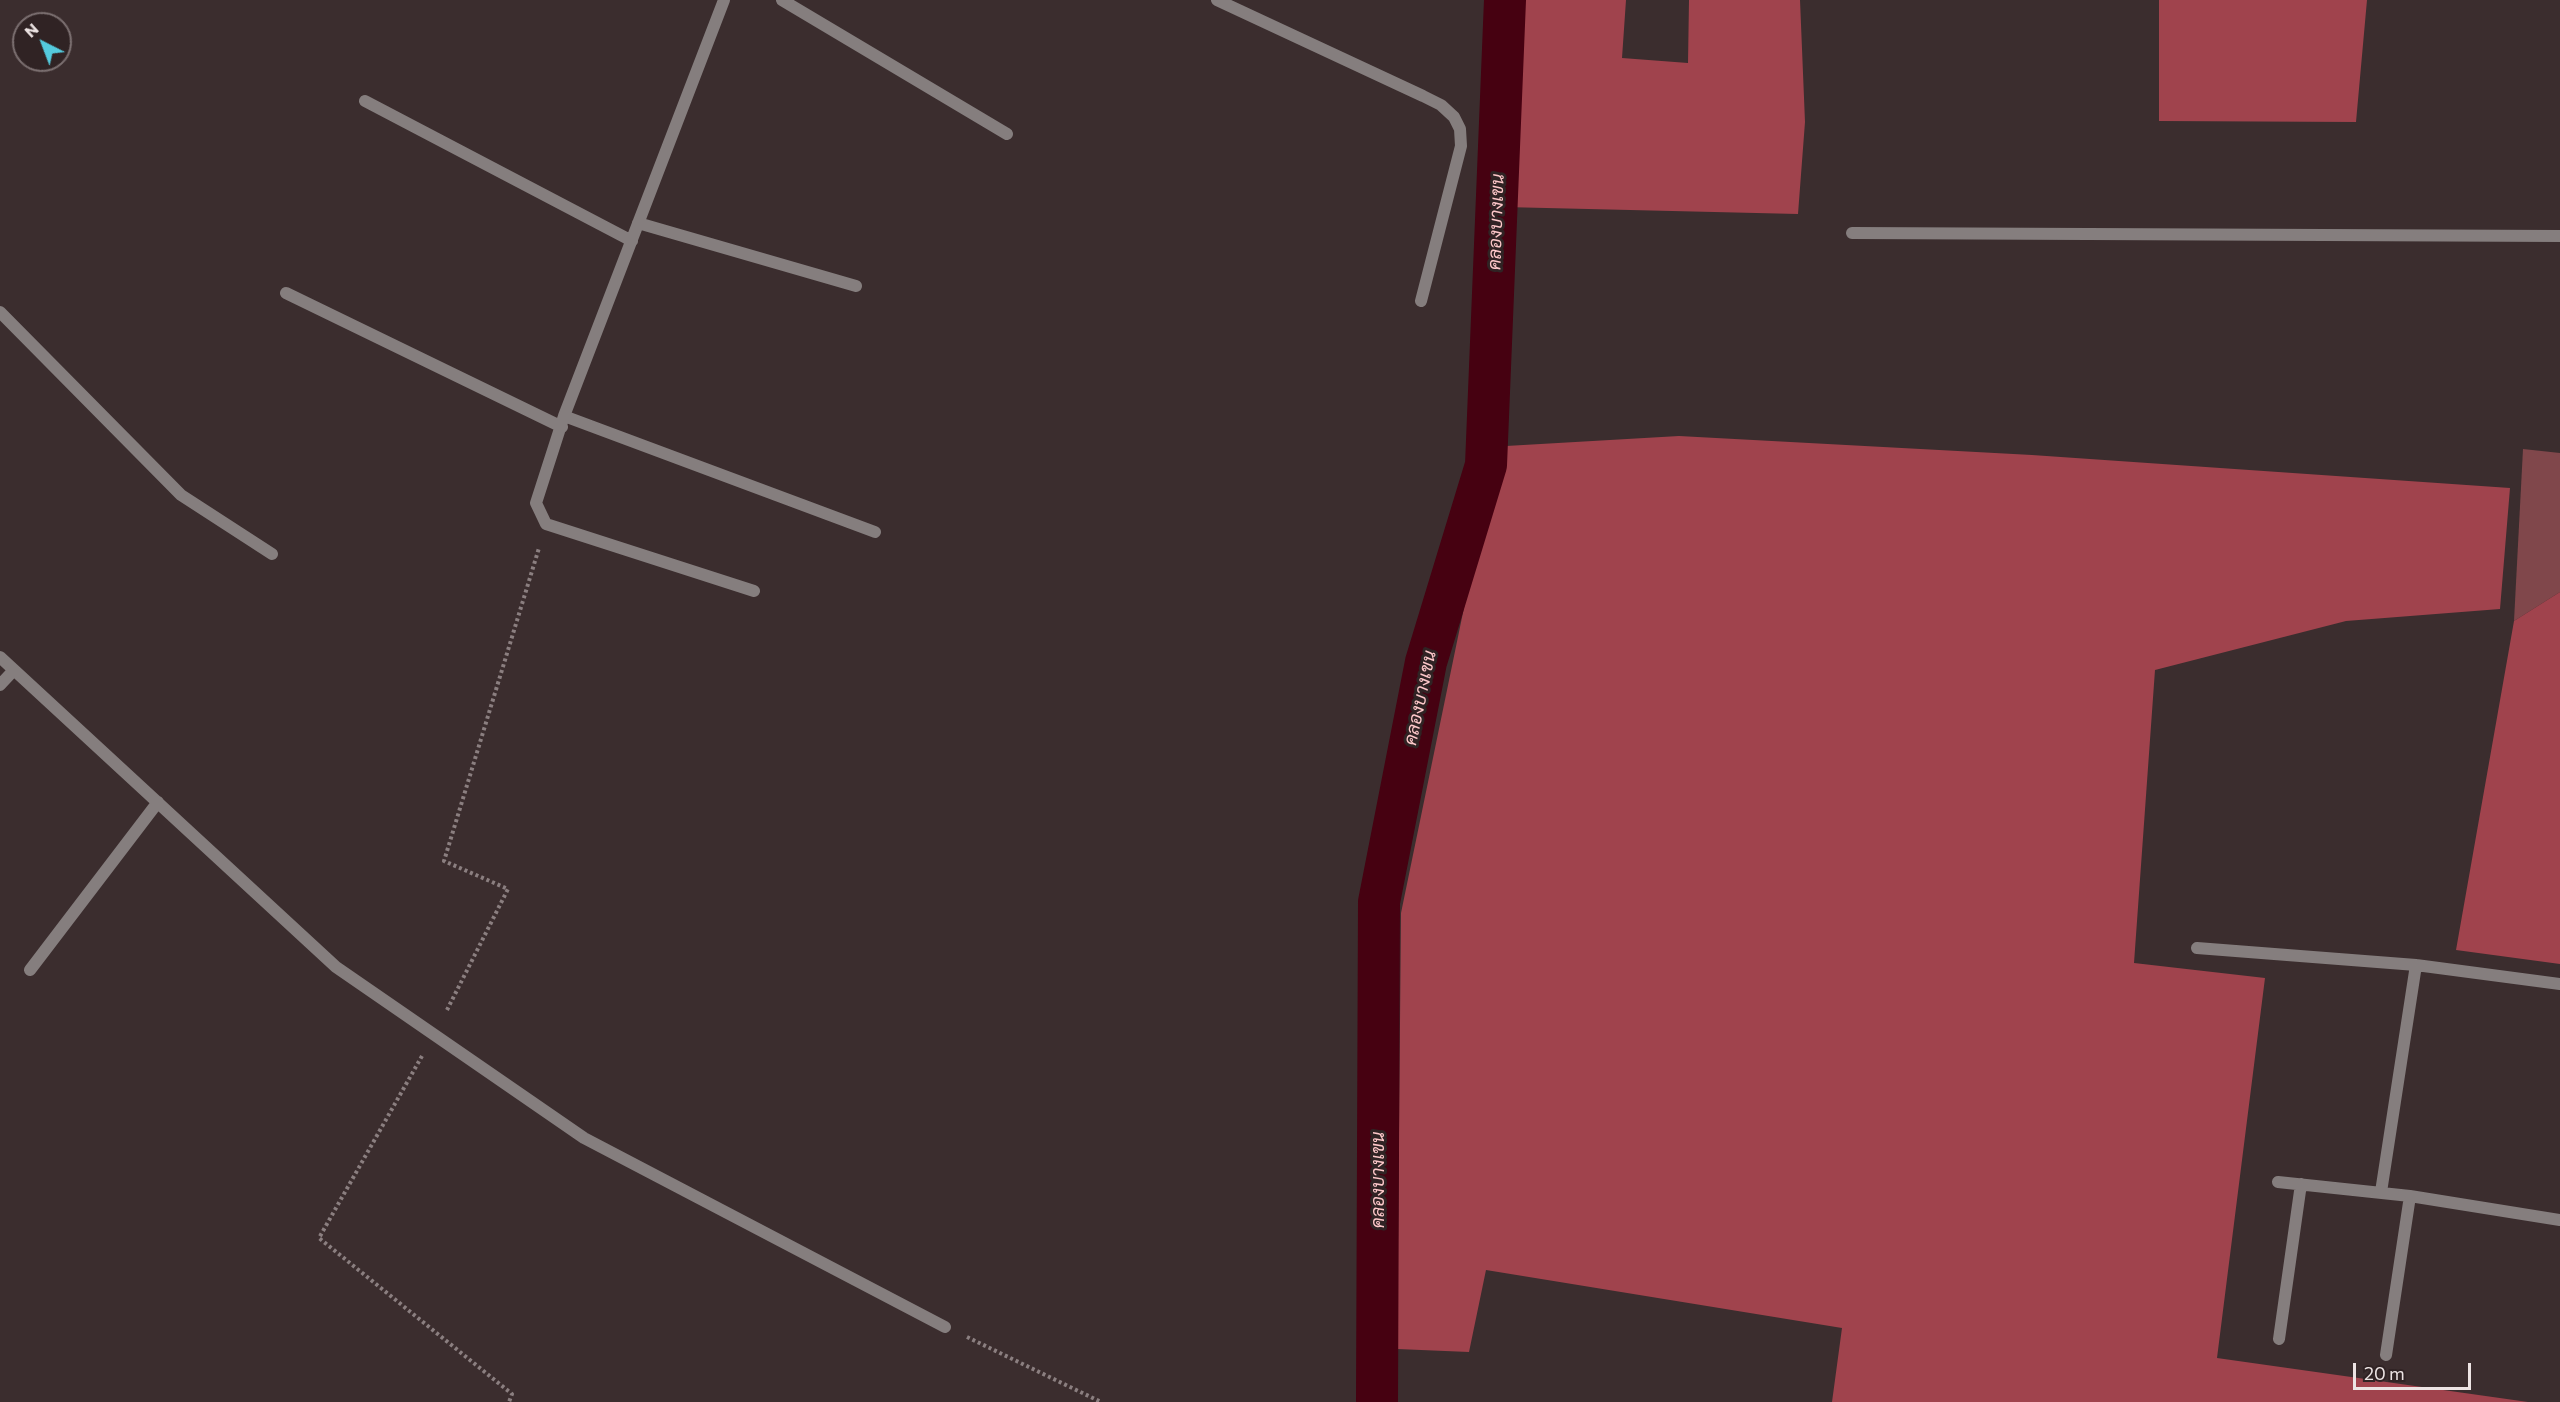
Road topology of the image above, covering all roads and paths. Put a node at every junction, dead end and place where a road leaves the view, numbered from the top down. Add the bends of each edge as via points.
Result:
1 (724, 0) edge
2 (782, 0) edge
3 (1217, 0) edge
4 (365, 101) dead end
5 (1007, 134) dead end
6 (638, 223) junction
7 (1852, 233) dead end
8 (2560, 236) edge
9 (632, 240) junction
10 (855, 286) dead end
11 (286, 293) dead end
12 (1420, 301) dead end
13 (0, 312) edge
14 (563, 421) junction
15 (546, 524) junction
16 (875, 532) dead end
17 (272, 554) dead end
18 (754, 591) dead end
19 (0, 657) edge
20 (14, 670) junction
21 (0, 685) edge
22 (158, 802) junction
23 (2197, 948) dead end
24 (2416, 965) junction
25 (30, 970) dead end
26 (2560, 984) edge
27 (435, 1034) junction
28 (2278, 1182) dead end
29 (2301, 1184) junction
30 (2381, 1192) junction
31 (2410, 1196) junction
32 (2560, 1220) edge
33 (945, 1327) joint
34 (2279, 1339) dead end
35 (2386, 1355) dead end
36 (509, 1402) edge
37 (1101, 1402) edge

1 - 6 street
2 - 5 street
3 - 12 street via 1423,96 1454,117 1460,129 1461,146
4 - 9 street
6 - 9 street
6 - 10 street
7 - 8 street
9 - 14 street
11 - 14 street
13 - 17 street via 181,495
14 - 15 street via 536,503
14 - 16 street
15 - 18 street
15 - 27 path via 444,861 508,889
19 - 20 street
20 - 21 street
20 - 22 street
22 - 25 street
22 - 27 street via 336,967
23 - 24 street
24 - 26 street
24 - 30 street
27 - 33 street via 584,1138
27 - 36 path via 319,1238 513,1394
28 - 29 street
29 - 30 street
29 - 34 street
30 - 31 street
31 - 32 street
31 - 35 street
33 - 37 path

